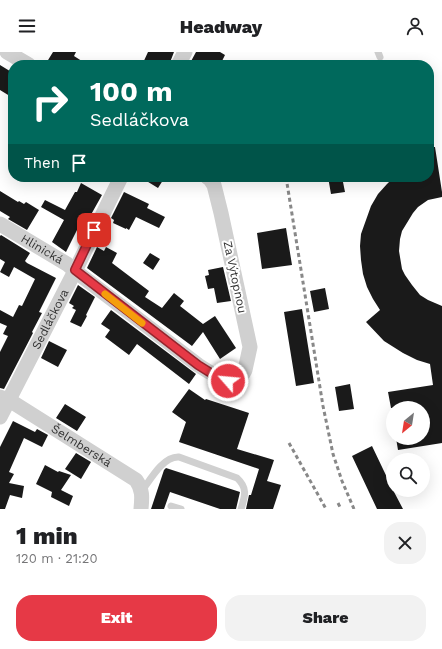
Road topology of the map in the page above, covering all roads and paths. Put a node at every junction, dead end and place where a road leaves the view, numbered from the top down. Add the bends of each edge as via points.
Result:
1 (7, 52) edge
2 (21, 60) edge
3 (119, 182) edge
4 (212, 182) edge
5 (0, 224) edge
6 (75, 270) junction
7 (240, 379) joint
8 (4, 398) edge
9 (0, 418) edge
10 (142, 491) junction
11 (171, 506) dead end
12 (141, 509) edge
13 (181, 509) edge
14 (241, 509) edge

1 - 2 street
3 - 6 street, Sedláčkova
4 - 7 street, Za Výtopnou via 221,212 250,347 245,370
5 - 6 street, Hlinická
6 - 7 street, Hlinická via 198,365 222,380 232,382
6 - 8 street, Sedláčkova
8 - 9 street, Sedláčkova
8 - 10 street, Šelmberská via 136,480
10 - 12 street
10 - 14 lane via 164,464 172,458 179,457 237,478 245,489
11 - 13 lane

